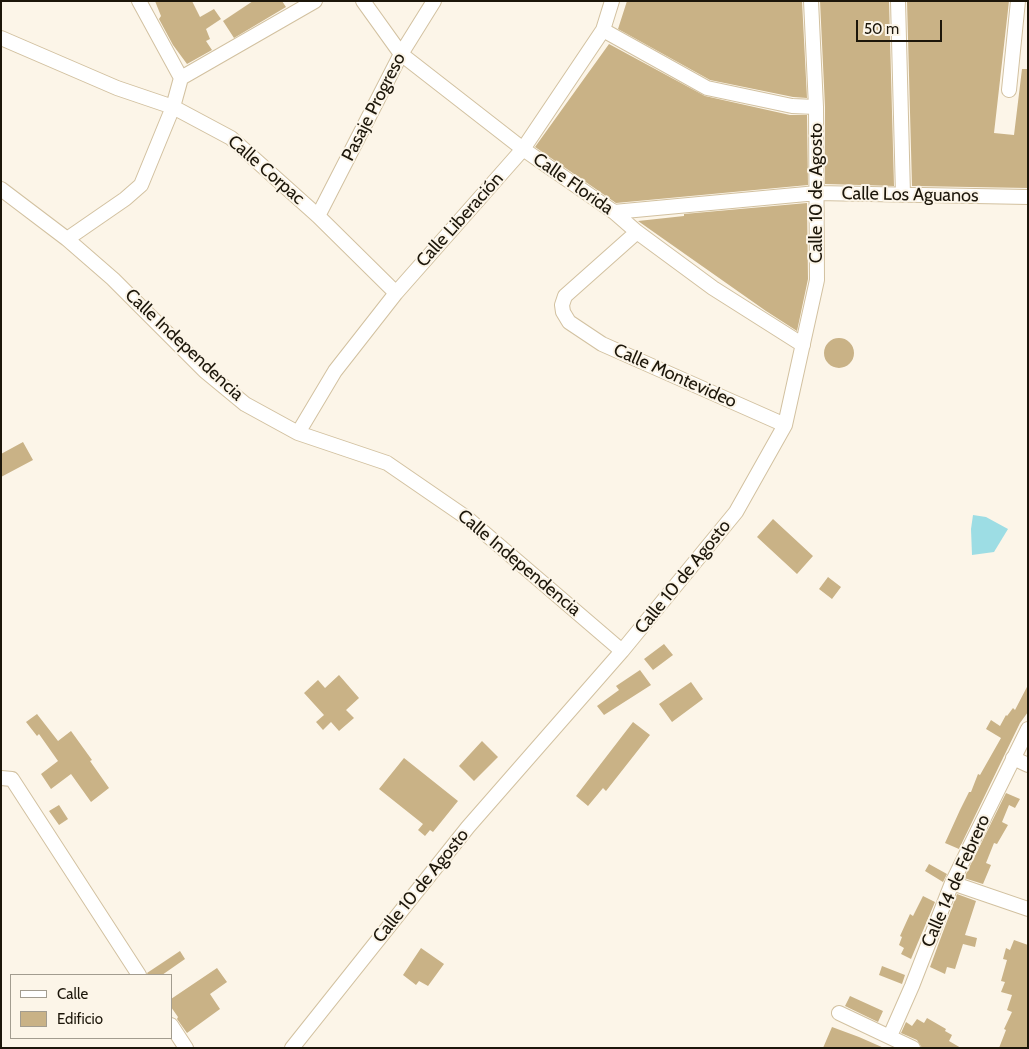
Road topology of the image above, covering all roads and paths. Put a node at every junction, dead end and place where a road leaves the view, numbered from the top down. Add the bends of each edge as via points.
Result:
1 (140, 1) edge
2 (315, 1) edge
3 (363, 1) edge
4 (434, 1) edge
5 (612, 1) edge
6 (811, 1) edge
7 (898, 1) edge
8 (1018, 1) edge
9 (603, 30) junction
10 (1, 38) edge
11 (1021, 41) edge
12 (400, 54) junction
13 (180, 78) junction
14 (1009, 90) dead end
15 (173, 107) junction
16 (816, 107) junction
17 (523, 149) junction
18 (1, 189) edge
19 (817, 193) junction
20 (903, 195) junction
21 (1028, 198) edge
22 (614, 212) junction
23 (318, 216) junction
24 (637, 232) junction
25 (67, 239) junction
26 (396, 293) junction
27 (803, 345) junction
28 (785, 425) junction
29 (298, 433) junction
30 (622, 651) junction
31 (1028, 729) edge
32 (1012, 758) junction
33 (1028, 765) edge
34 (1, 778) edge
35 (952, 883) junction
36 (1028, 908) edge
37 (138, 974) edge
38 (839, 1014) dead end
39 (172, 1027) edge
40 (890, 1036) junction
41 (186, 1048) edge
42 (292, 1048) edge
43 (913, 1048) edge

1 - 13 street
2 - 13 street
3 - 12 street, Calle Florida
4 - 12 street, Pasaje Progreso
5 - 9 street, Calle Liberación
6 - 16 street, Calle 10 de Agosto
7 - 20 street
8 - 11 street
9 - 16 street via 707,88 792,106
9 - 17 street, Calle Liberación
10 - 15 street, Calle Corpac via 117,88
11 - 14 street
12 - 17 street, Calle Florida
12 - 23 street, Pasaje Progreso
13 - 15 street
15 - 23 street, Calle Corpac via 231,138
15 - 25 street via 141,184
16 - 19 street, Calle 10 de Agosto
17 - 22 street, Calle Florida
17 - 26 street, Calle Liberación
18 - 25 street, Calle Independencia
19 - 20 street, Calle Los Aguanos
19 - 22 street, Calle Los Aguanos
19 - 27 street, Calle 10 de Agosto via 817,280
20 - 21 street, Calle Los Aguanos
22 - 24 street, Calle Florida
23 - 26 street, Calle Corpac
24 - 27 street, Calle Florida via 713,288
24 - 28 street, Calle Montevideo via 565,296 562,305 568,322 602,344
25 - 29 street, Calle Independencia via 113,279 205,371 245,404
26 - 29 street, Calle Liberación via 335,370
27 - 28 street, Calle 10 de Agosto
28 - 30 street, Calle 10 de Agosto via 736,512
29 - 30 street, Calle Independencia via 387,463 467,518
30 - 42 street, Calle 10 de Agosto via 468,827
31 - 32 street, Calle 14 de Febrero
32 - 33 street
32 - 35 street, Calle 14 de Febrero
34 - 37 street via 12,779
35 - 36 street
35 - 40 street, Calle 14 de Febrero
38 - 40 street
39 - 41 street
40 - 43 street

